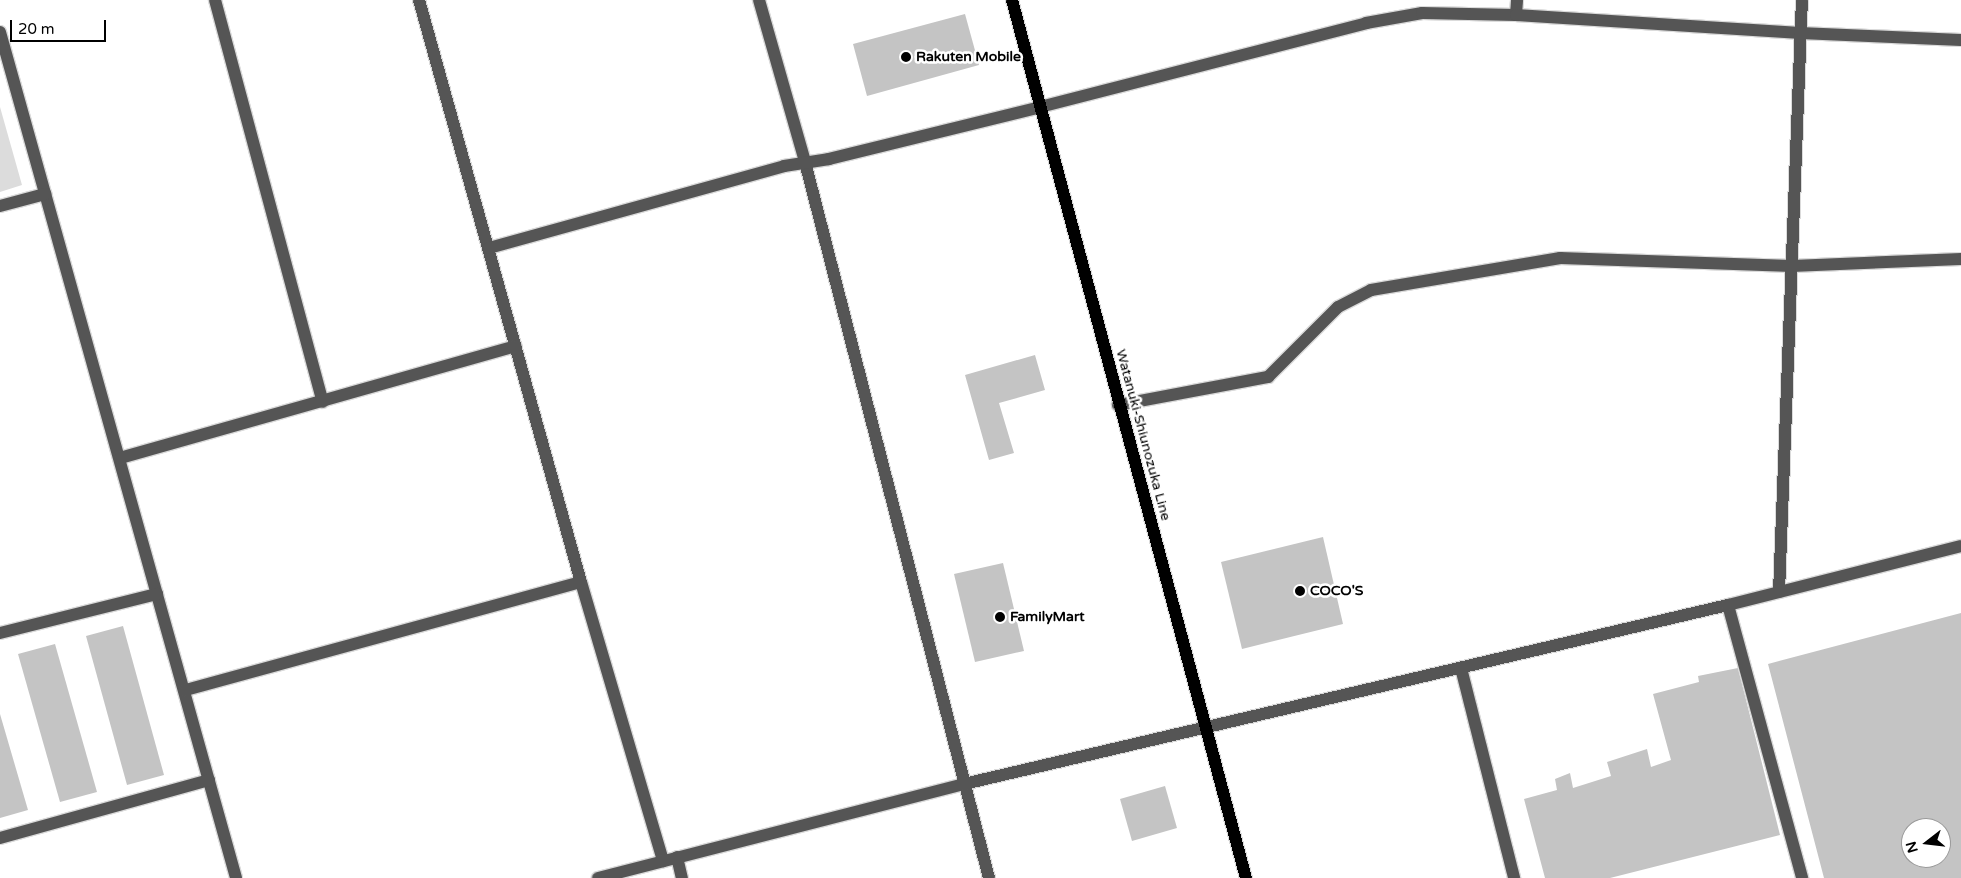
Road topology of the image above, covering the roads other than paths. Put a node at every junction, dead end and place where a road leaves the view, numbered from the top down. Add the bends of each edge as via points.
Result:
1 (215, 0) edge
2 (419, 0) edge
3 (759, 0) edge
4 (1012, 0) edge
5 (1517, 0) edge
6 (1802, 0) edge
7 (1516, 14) junction
8 (0, 32) edge
9 (1800, 33) junction
10 (1961, 40) edge
11 (1040, 107) junction
12 (805, 162) junction
13 (46, 194) junction
14 (0, 206) edge
15 (489, 248) junction
16 (1961, 259) edge
17 (1792, 266) junction
18 (515, 346) junction
19 (323, 402) junction
20 (1118, 404) junction
21 (120, 458) junction
22 (1961, 546) edge
23 (581, 582) junction
24 (1779, 592) junction
25 (157, 594) junction
26 (1728, 605) junction
27 (0, 633) edge
28 (1461, 668) junction
29 (186, 690) junction
30 (1206, 726) junction
31 (209, 780) junction
32 (964, 784) junction
33 (0, 838) edge
34 (677, 857) junction
35 (663, 861) junction
36 (236, 878) edge
37 (598, 878) edge
38 (682, 878) edge
39 (988, 878) edge
40 (1246, 878) edge
41 (1514, 878) edge
42 (1802, 878) edge

1 - 19 street
2 - 15 street
3 - 12 street
4 - 11 main road, Watanuki-Shiunozuka Line
5 - 7 street
6 - 9 street
7 - 9 street
7 - 11 street via 1422,13 1366,23
8 - 13 street
9 - 10 street
9 - 17 street
11 - 12 street
11 - 20 main road, Watanuki-Shiunozuka Line
12 - 15 street
12 - 32 street
13 - 14 street
13 - 21 street
15 - 18 street
16 - 17 street
17 - 20 street via 1560,258 1371,290 1338,307 1268,378
17 - 24 street
18 - 19 street
18 - 23 street
19 - 21 street
20 - 30 main road, Watanuki-Shiunozuka Line
21 - 25 street
22 - 24 street
23 - 29 street
23 - 35 street
24 - 26 street
25 - 27 street
25 - 29 street
26 - 28 street
26 - 42 street
28 - 30 street
28 - 41 street
29 - 31 street
30 - 32 street
30 - 40 main road, Watanuki-Shiunozuka Line
31 - 33 street
31 - 36 street
32 - 34 street
32 - 39 street
34 - 35 street
34 - 38 street
35 - 37 street

